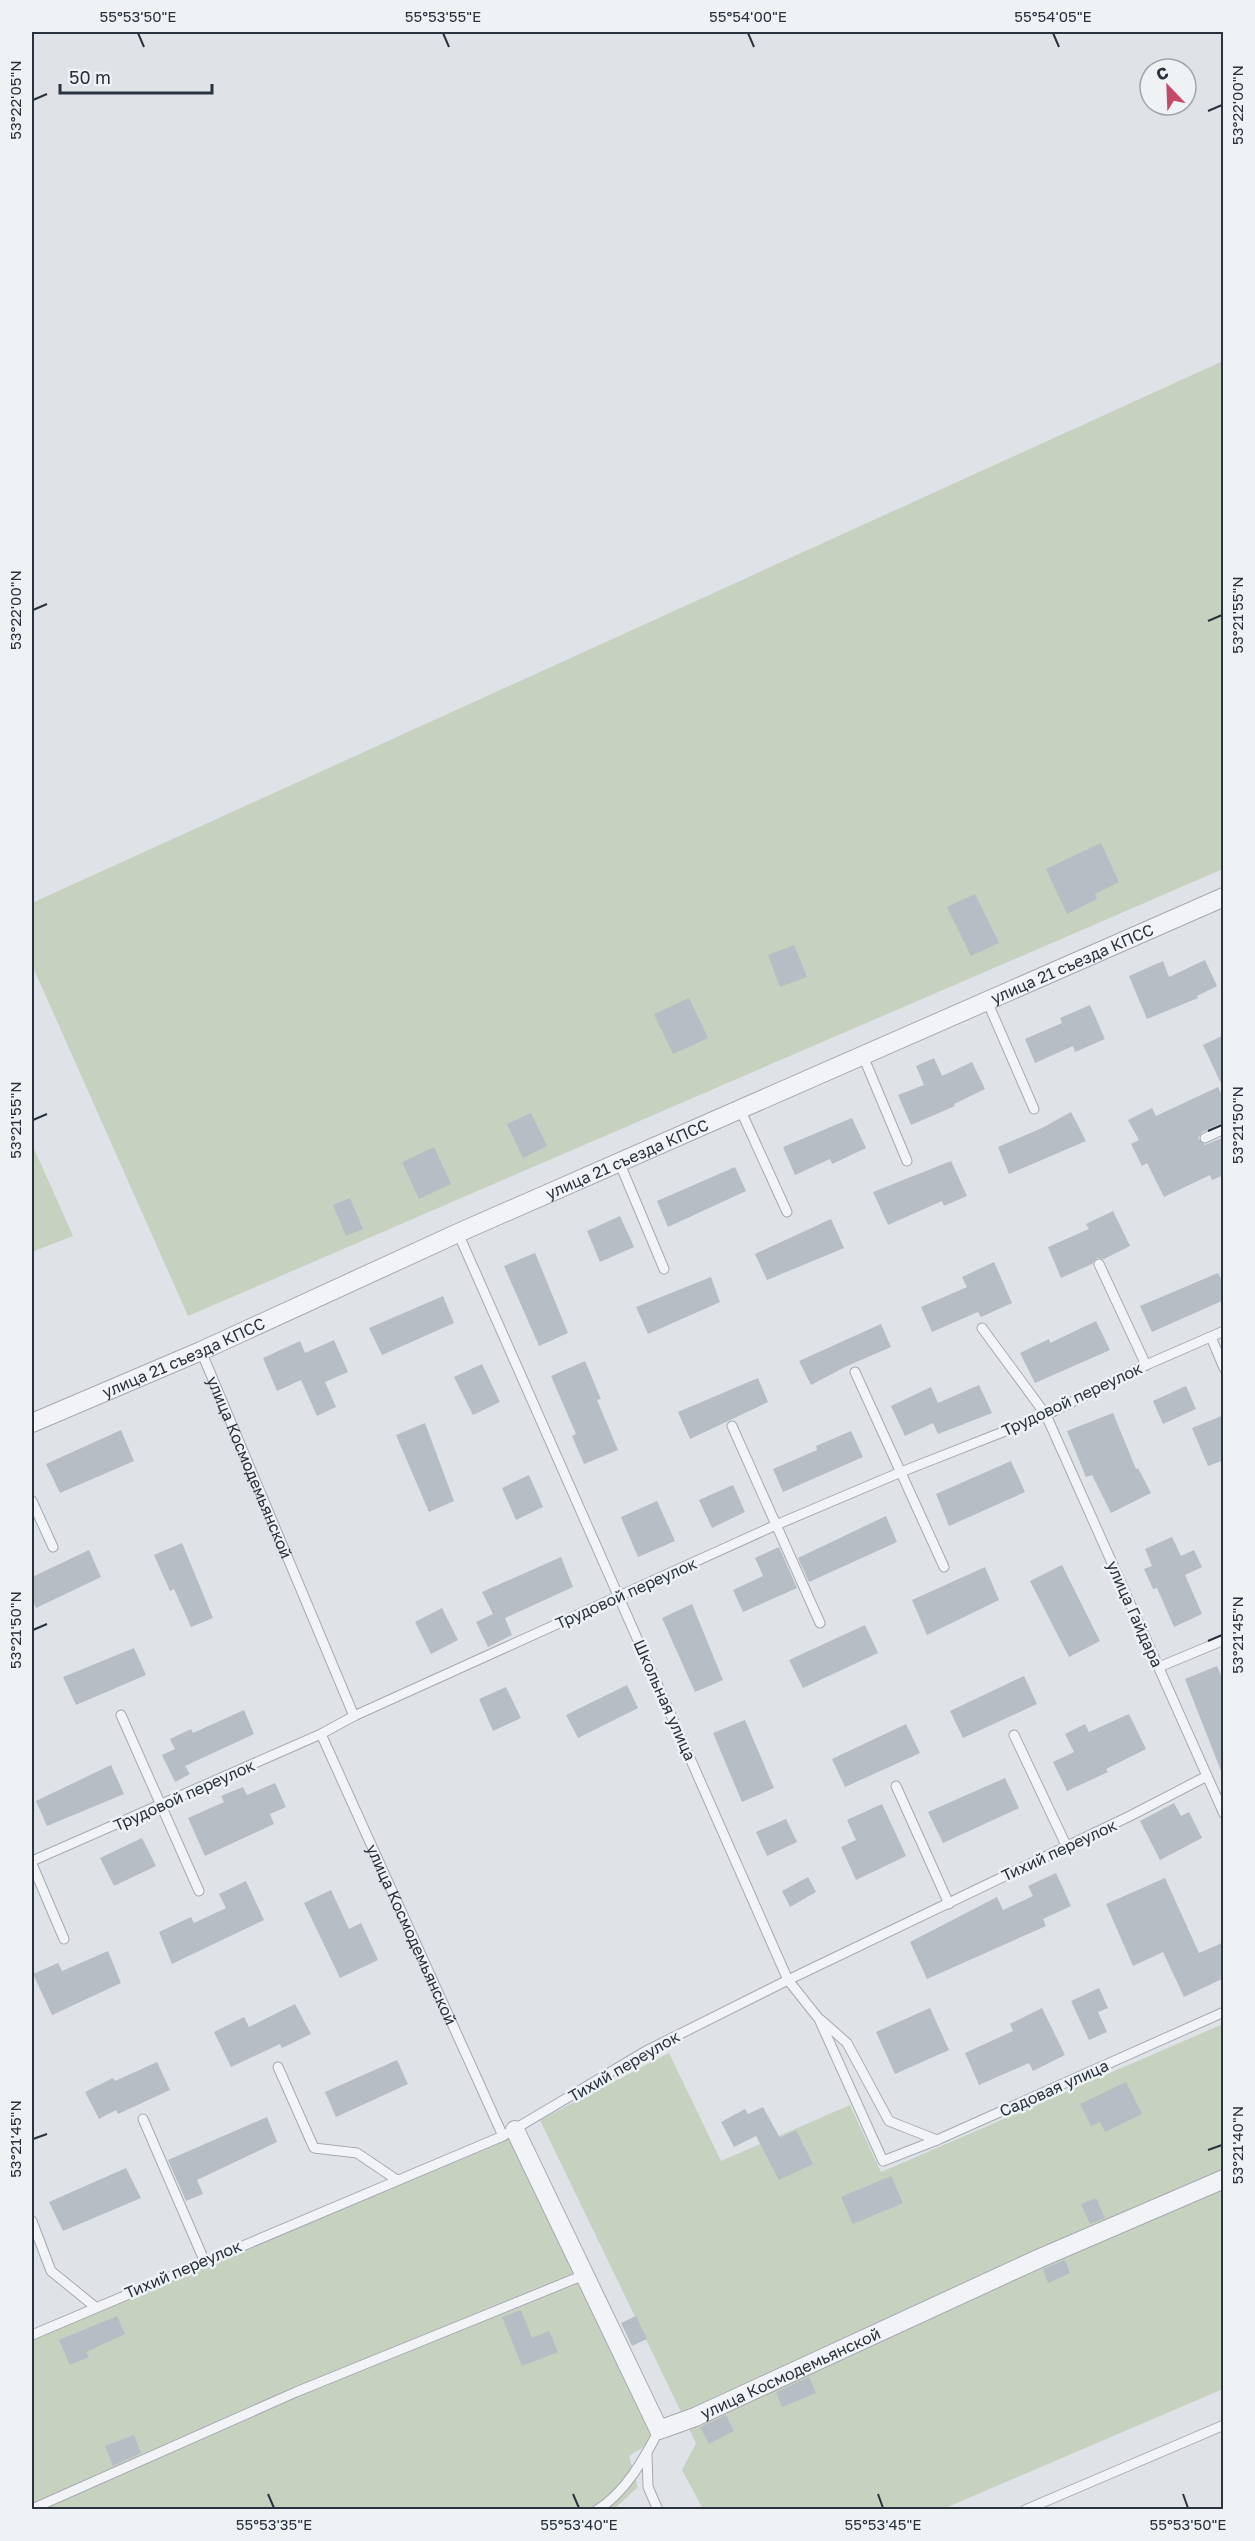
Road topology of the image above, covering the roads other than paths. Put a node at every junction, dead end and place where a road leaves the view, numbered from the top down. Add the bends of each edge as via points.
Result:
1 (1224, 897) edge
2 (987, 1001) junction
3 (863, 1056) junction
4 (740, 1109) junction
5 (1034, 1109) dead end
6 (1224, 1129) edge
7 (1205, 1138) dead end
8 (907, 1161) dead end
9 (620, 1164) junction
10 (787, 1212) dead end
11 (458, 1233) junction
12 (1099, 1264) dead end
13 (664, 1269) dead end
14 (982, 1328) dead end
15 (1224, 1331) edge
16 (1211, 1336) junction
17 (201, 1351) junction
18 (1146, 1365) junction
19 (1224, 1368) edge
20 (855, 1372) dead end
21 (1046, 1415) junction
22 (32, 1423) edge
23 (732, 1425) dead end
24 (901, 1472) junction
25 (32, 1501) edge
26 (776, 1525) junction
27 (53, 1547) dead end
28 (944, 1567) dead end
29 (619, 1596) junction
30 (820, 1623) dead end
31 (1224, 1640) edge
32 (1159, 1668) junction
33 (121, 1715) dead end
34 (354, 1716) junction
35 (321, 1734) junction
36 (1014, 1735) dead end
37 (1207, 1776) junction
38 (1224, 1785) edge
39 (896, 1786) dead end
40 (1213, 1789) junction
41 (161, 1806) junction
42 (1224, 1814) edge
43 (1066, 1845) junction
44 (32, 1863) edge
45 (199, 1891) dead end
46 (948, 1904) junction
47 (64, 1939) dead end
48 (788, 1980) junction
49 (1224, 2012) edge
50 (819, 2019) junction
51 (278, 2067) dead end
52 (143, 2119) dead end
53 (509, 2133) junction
54 (937, 2140) junction
55 (883, 2161) joint
56 (1224, 2179) edge
57 (397, 2180) junction
58 (32, 2221) edge
59 (204, 2260) junction
60 (584, 2275) junction
61 (94, 2306) junction
62 (32, 2335) edge
63 (1224, 2425) edge
64 (659, 2430) junction
65 (647, 2454) junction
66 (32, 2509) edge
67 (597, 2510) edge
68 (658, 2510) edge
69 (1025, 2510) edge

1 - 2 street, улица 21 съезда КПСС
2 - 3 street, улица 21 съезда КПСС
2 - 5 lane
3 - 4 street, улица 21 съезда КПСС
3 - 8 lane
4 - 9 street, улица 21 съезда КПСС
4 - 10 lane
6 - 7 lane
9 - 11 street, улица 21 съезда КПСС
9 - 13 lane
11 - 17 street, улица 21 съезда КПСС
11 - 29 lane, Школьная улица
12 - 18 lane
14 - 21 lane, улица Гайдара
15 - 16 lane, Трудовой переулок
16 - 18 lane, Трудовой переулок
16 - 19 lane
17 - 22 street, улица 21 съезда КПСС
17 - 34 lane, улица Космодемьянской
18 - 21 lane, Трудовой переулок
20 - 24 lane
21 - 24 lane, Трудовой переулок
21 - 32 lane, улица Гайдара
23 - 26 lane
24 - 26 lane, Трудовой переулок
24 - 28 lane
25 - 27 lane
26 - 29 lane, Трудовой переулок
26 - 30 lane
29 - 34 lane, Трудовой переулок
29 - 48 lane, Школьная улица
31 - 32 lane
32 - 37 lane, улица Гайдара
33 - 41 lane
34 - 35 lane, Трудовой переулок
35 - 41 lane, Трудовой переулок
35 - 53 lane, улица Космодемьянской
36 - 43 lane
37 - 40 lane, улица Гайдара
37 - 43 lane, Тихий переулок
38 - 40 lane
39 - 46 lane
40 - 42 lane, улица Гайдара
41 - 44 lane, Трудовой переулок
41 - 45 lane
43 - 46 lane, Тихий переулок
44 - 47 lane
46 - 48 lane, Тихий переулок
48 - 50 lane, Школьная улица
48 - 53 lane, Тихий переулок via 646,2052
49 - 54 lane, Садовая улица
50 - 54 lane via 847,2043 889,2121
50 - 55 lane, Школьная улица
51 - 57 lane via 314,2148 357,2153
52 - 59 lane
53 - 57 lane, Тихий переулок
53 - 60 street, улица Космодемьянской
54 - 55 lane, Садовая улица
56 - 64 street, улица Космодемьянской via 1038,2259 695,2418
57 - 59 lane, Тихий переулок
58 - 61 lane via 51,2271
59 - 61 lane, Тихий переулок
60 - 64 street, улица Космодемьянской
60 - 66 lane via 296,2392
61 - 62 lane, Тихий переулок
63 - 69 lane
64 - 65 lane
65 - 67 lane via 612,2500
65 - 68 lane via 648,2487

